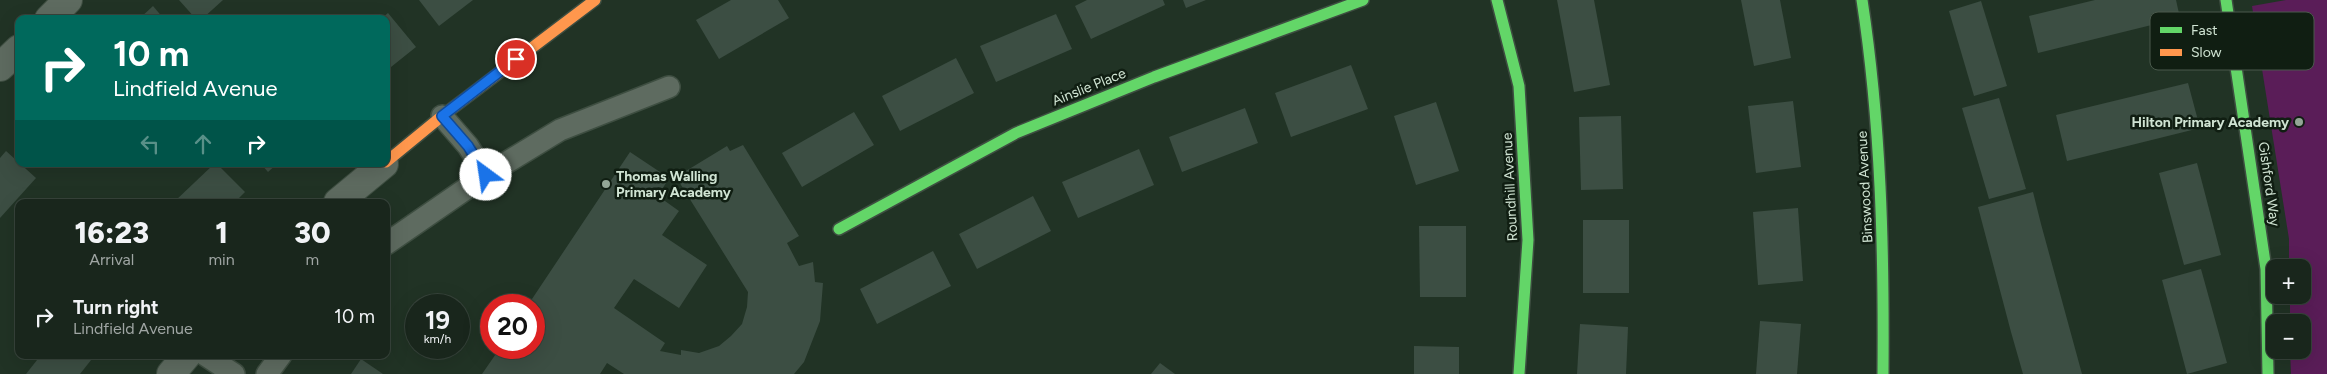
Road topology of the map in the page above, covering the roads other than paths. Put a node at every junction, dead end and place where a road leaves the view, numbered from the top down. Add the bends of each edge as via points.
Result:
1 (68, 0) edge
2 (595, 0) edge
3 (1363, 0) edge
4 (1497, 0) edge
5 (1862, 0) edge
6 (53, 15) edge
7 (15, 52) edge
8 (0, 67) edge
9 (2237, 70) edge
10 (669, 87) dead end
11 (442, 116) junction
12 (390, 159) edge
13 (380, 167) edge
14 (486, 175) junction
15 (342, 199) edge
16 (839, 230) dead end
17 (390, 241) edge
18 (184, 359) edge
19 (211, 359) edge
20 (278, 359) edge
21 (171, 374) edge
22 (234, 374) edge
23 (267, 374) edge
24 (1519, 374) edge
25 (1883, 374) edge
26 (2268, 374) edge

1 - 6 street
2 - 11 street
3 - 16 street, Ainslie Place via 1154,77 1016,133
4 - 24 street, Roundhill Avenue via 1519,86 1521,115 1528,240
5 - 25 street, Binswood Avenue via 1872,55 1880,176 1885,277
7 - 8 street
9 - 26 street, Gishford Way via 2266,269
10 - 14 lane via 560,130
11 - 12 street
11 - 14 lane via 468,146
13 - 15 street
14 - 17 lane
18 - 21 street
19 - 22 lane
20 - 23 lane

